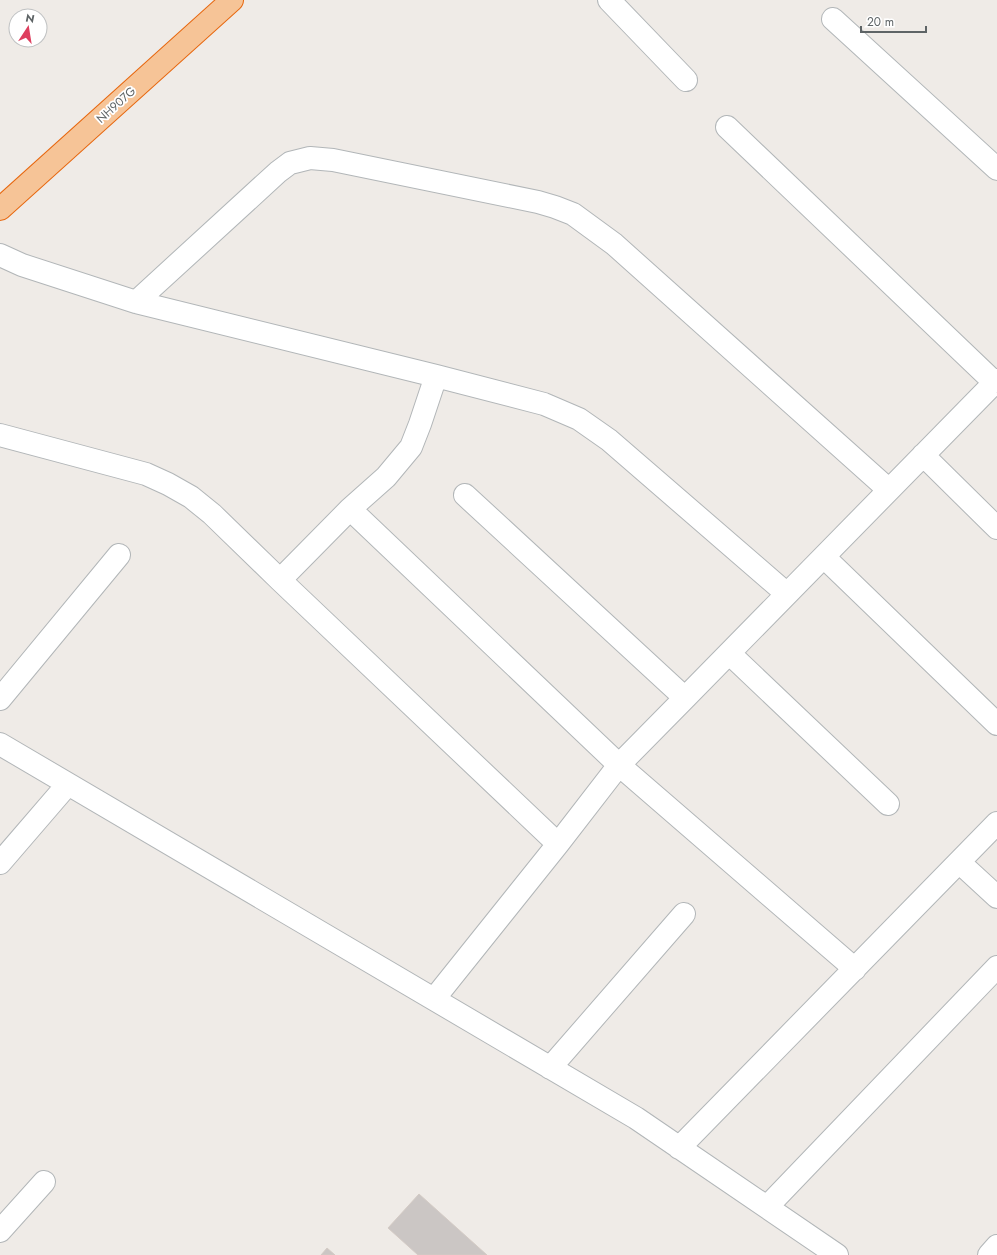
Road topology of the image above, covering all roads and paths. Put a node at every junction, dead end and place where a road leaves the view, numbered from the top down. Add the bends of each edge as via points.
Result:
1 (232, 0) edge
2 (609, 0) edge
3 (833, 19) dead end
4 (686, 80) dead end
5 (727, 127) dead end
6 (997, 169) edge
7 (0, 210) edge
8 (0, 255) edge
9 (136, 302) junction
10 (436, 376) junction
11 (996, 381) edge
12 (0, 435) edge
13 (923, 456) junction
14 (889, 490) junction
15 (465, 495) dead end
16 (350, 509) junction
17 (997, 528) edge
18 (120, 555) dead end
19 (824, 556) junction
20 (280, 580) junction
21 (787, 594) junction
22 (729, 653) junction
23 (686, 698) junction
24 (0, 699) edge
25 (997, 724) edge
26 (0, 744) edge
27 (619, 764) junction
28 (68, 784) junction
29 (888, 804) dead end
30 (997, 823) edge
31 (558, 844) junction
32 (959, 862) junction
33 (0, 863) edge
34 (997, 896) edge
35 (684, 914) dead end
36 (997, 967) edge
37 (855, 968) junction
38 (434, 999) junction
39 (550, 1068) junction
40 (680, 1148) junction
41 (44, 1182) dead end
42 (767, 1207) junction
43 (0, 1231) edge
44 (997, 1246) edge
45 (837, 1255) edge
46 (989, 1255) edge

1 - 7 highway, NH907G
2 - 4 street
3 - 6 street
5 - 11 street
8 - 9 street via 22,265
9 - 10 street
9 - 14 street via 290,163 310,158 333,160 538,202 572,214 614,244
10 - 16 street via 411,447 386,477
10 - 21 street via 544,404 579,419 609,440
11 - 13 street
12 - 20 street via 146,474 168,484 212,514
13 - 14 street
13 - 17 street
14 - 19 street
15 - 23 street
16 - 20 street
16 - 27 street
18 - 24 street
19 - 21 street
19 - 25 street
20 - 31 street
21 - 22 street
22 - 23 street
22 - 29 street
23 - 27 street
26 - 28 street
27 - 31 street
27 - 37 street
28 - 33 street
28 - 38 street
30 - 32 street
31 - 38 street
32 - 34 street
32 - 37 street
35 - 39 street
36 - 42 street
37 - 40 street
38 - 39 street
39 - 40 street via 636,1118
40 - 42 street
41 - 43 street
42 - 45 street
44 - 46 street

